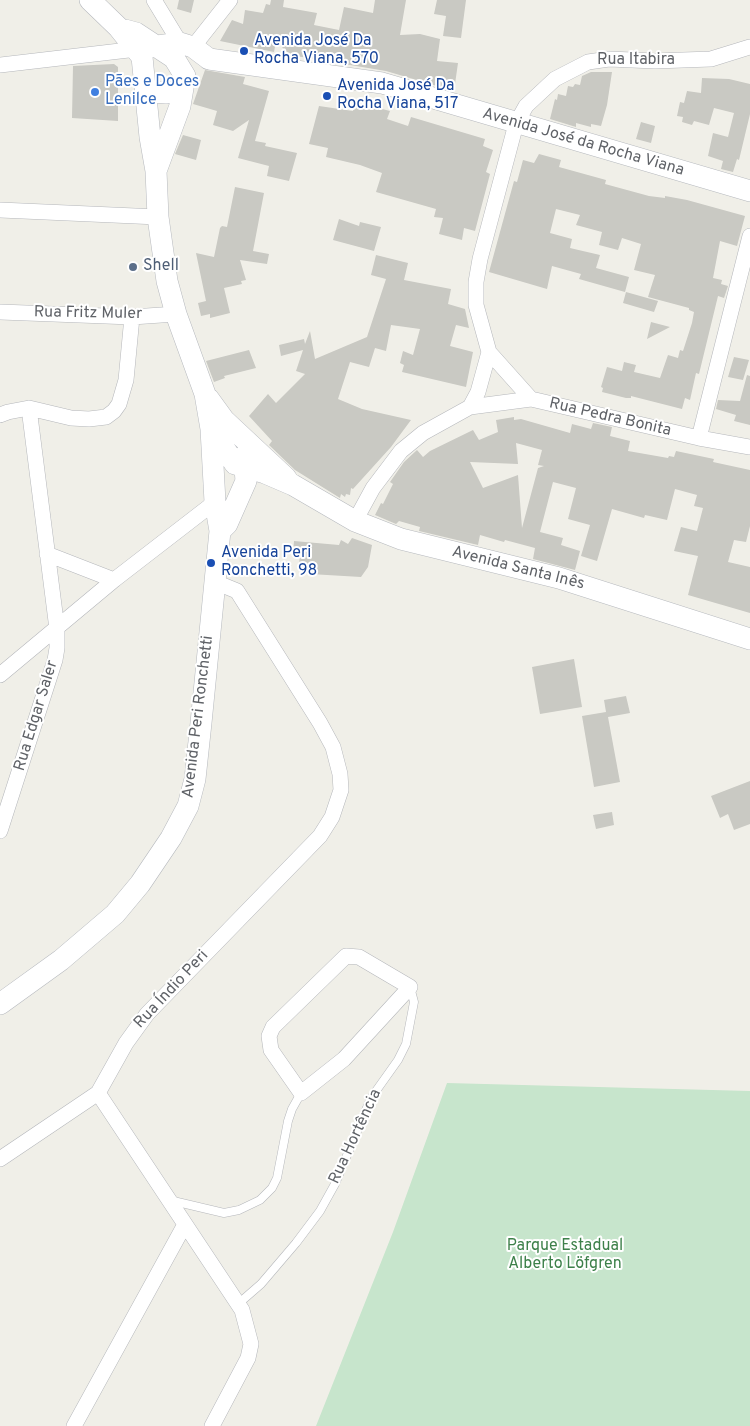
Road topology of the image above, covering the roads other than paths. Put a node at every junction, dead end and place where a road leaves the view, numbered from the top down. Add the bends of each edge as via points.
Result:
1 (90, 0) edge
2 (154, 0) edge
3 (230, 0) edge
4 (146, 47) junction
5 (750, 47) edge
6 (194, 50) junction
7 (0, 65) edge
8 (184, 81) junction
9 (145, 87) junction
10 (516, 124) junction
11 (156, 171) junction
12 (750, 191) edge
13 (0, 210) edge
14 (158, 217) junction
15 (750, 236) edge
16 (0, 312) edge
17 (176, 314) junction
18 (132, 317) junction
19 (489, 352) junction
20 (531, 399) junction
21 (470, 407) junction
22 (29, 408) junction
23 (0, 416) edge
24 (218, 424) junction
25 (699, 438) junction
26 (750, 447) edge
27 (266, 458) junction
28 (241, 463) junction
29 (293, 485) junction
30 (215, 502) junction
31 (355, 521) junction
32 (220, 531) junction
33 (47, 554) junction
34 (114, 580) junction
35 (215, 582) junction
36 (57, 629) junction
37 (750, 639) edge
38 (0, 674) edge
39 (0, 832) edge
40 (410, 987) junction
41 (0, 1004) edge
42 (98, 1093) junction
43 (301, 1093) junction
44 (0, 1159) edge
45 (169, 1200) junction
46 (184, 1226) junction
47 (238, 1304) junction
48 (74, 1426) edge
49 (212, 1426) edge

1 - 4 main road via 118,28 136,33
2 - 6 street
3 - 6 street
4 - 6 main road, Avenida José da Rocha Viana
4 - 7 street
4 - 8 main road via 174,58
4 - 9 main road via 142,57
5 - 10 street, Rua Itabira via 711,59 588,62 554,79 540,91
6 - 8 main road via 195,67
6 - 10 main road, Avenida José da Rocha Viana via 382,83
8 - 9 main road via 176,92 154,92
8 - 11 main road via 180,106
9 - 11 main road
10 - 12 main road, Avenida José da Rocha Viana
10 - 19 street, Rua Itabira via 476,282 476,304
11 - 14 main road
13 - 14 street
14 - 17 main road via 167,281
15 - 25 street
16 - 18 street, Rua Fritz Muler
17 - 18 street, Rua Fritz Muler
17 - 24 main road
18 - 22 street via 126,380 114,411 106,417 89,419
19 - 20 street
19 - 21 street via 478,392
20 - 21 street, Rua Pedra Bonita
20 - 25 street, Rua Pedra Bonita
21 - 31 street via 423,433 401,451 373,488
22 - 23 street
22 - 33 street, Rua Edgar Saler
24 - 27 main road, Avenida Santa Inês
24 - 28 main road
24 - 30 main road
25 - 26 street, Rua Pedra Bonita
27 - 28 main road
27 - 29 main road, Avenida Santa Inês
28 - 29 main road, Avenida Santa Inês
28 - 30 main road
28 - 32 main road via 246,481 227,524
29 - 31 main road, Avenida Santa Inês
30 - 32 main road
30 - 34 street
31 - 37 main road, Avenida Santa Inês via 416,544 559,578
32 - 35 main road, Avenida Peri Ronchetti
33 - 34 street
33 - 36 street, Rua Edgar Saler
34 - 36 street
35 - 41 main road, Avenida Peri Ronchetti via 196,770 188,806 166,846 115,914 61,960
35 - 42 street, Rua Índio Peri via 236,592 320,723 333,747 340,774 339,802 320,836 147,1014 126,1043
36 - 38 street
36 - 39 street, Rua Edgar Saler via 55,660
40 - 43 street via 344,1059
40 - 43 street via 359,957 346,956 273,1027 269,1041 271,1050
40 - 47 lane, Rua Hortência via 414,1002 406,1044 371,1098 349,1154 324,1204 261,1284
42 - 44 street
42 - 45 street
43 - 45 lane via 288,1121 276,1178 272,1188 260,1200 224,1213
45 - 46 street
46 - 47 street
46 - 48 street
47 - 49 street via 251,1344 248,1358

